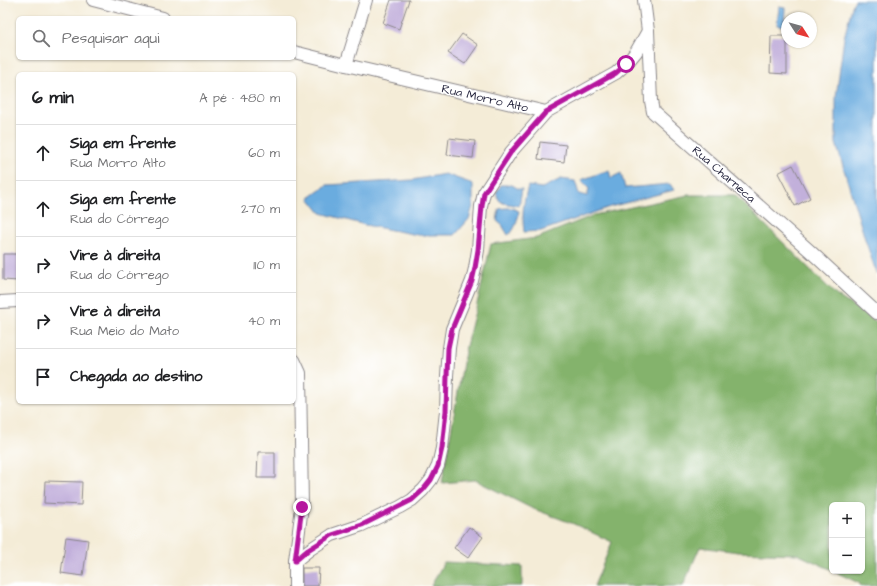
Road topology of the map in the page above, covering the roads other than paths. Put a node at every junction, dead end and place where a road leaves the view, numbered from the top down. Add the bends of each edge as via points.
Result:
1 (93, 0) edge
2 (366, 0) edge
3 (644, 0) edge
4 (155, 16) edge
5 (648, 31) junction
6 (296, 52) edge
7 (346, 65) junction
8 (546, 112) junction
9 (16, 301) edge
10 (0, 302) edge
11 (877, 313) edge
12 (296, 364) edge
13 (295, 561) junction
14 (295, 586) edge

1 - 4 street
2 - 7 street
3 - 5 street, Rua Charneca
5 - 8 street via 636,52 616,73
5 - 11 street, Rua Charneca via 650,101 653,112
6 - 7 street, Rua Morro Alto
7 - 8 street, Rua Morro Alto
8 - 13 street via 511,152 484,193 472,281 452,329 448,348 446,418 438,466 431,480 412,500 362,525 332,535
9 - 10 street
12 - 13 street via 300,373 302,507
13 - 14 street

